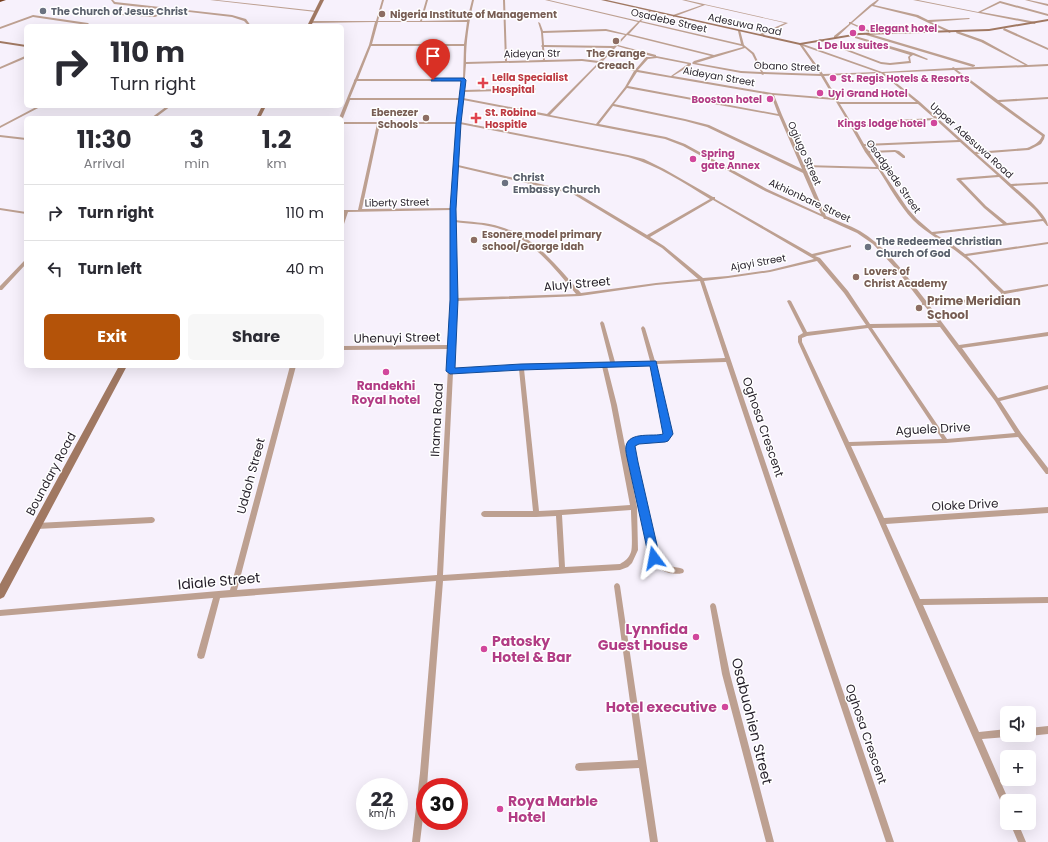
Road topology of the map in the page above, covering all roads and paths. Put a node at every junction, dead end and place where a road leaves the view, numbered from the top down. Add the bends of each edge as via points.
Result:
1 (4, 0) edge
2 (112, 0) edge
3 (211, 0) edge
4 (322, 0) edge
5 (383, 0) edge
6 (427, 0) edge
7 (473, 0) edge
8 (504, 0) edge
9 (546, 0) edge
10 (603, 0) edge
11 (684, 0) edge
12 (878, 0) edge
13 (914, 0) edge
14 (941, 0) edge
15 (1026, 0) edge
16 (0, 1) edge
17 (1048, 2) edge
18 (704, 4) junction
19 (935, 4) junction
20 (1043, 4) junction
21 (871, 5) junction
22 (1048, 5) edge
23 (164, 8) junction
24 (172, 9) junction
25 (650, 11) junction
26 (316, 12) junction
27 (979, 12) junction
28 (122, 14) dead end
29 (149, 15) junction
30 (1048, 15) edge
31 (674, 16) junction
32 (969, 19) dead end
33 (1048, 20) edge
34 (468, 21) junction
35 (929, 21) junction
36 (377, 22) junction
37 (421, 22) junction
38 (639, 22) junction
39 (539, 23) dead end
40 (850, 23) junction
41 (1036, 23) junction
42 (88, 24) edge
43 (248, 24) edge
44 (310, 24) edge
45 (0, 28) edge
46 (1004, 29) junction
47 (739, 30) junction
48 (542, 32) junction
49 (950, 32) junction
50 (957, 32) junction
51 (627, 34) junction
52 (867, 34) junction
53 (873, 34) junction
54 (761, 35) junction
55 (835, 37) junction
56 (856, 37) dead end
57 (819, 40) junction
58 (0, 42) edge
59 (800, 44) junction
60 (370, 45) junction
61 (465, 45) junction
62 (24, 46) edge
63 (542, 46) junction
64 (615, 46) junction
65 (744, 46) junction
66 (1048, 49) edge
67 (913, 54) junction
68 (713, 56) junction
69 (657, 57) junction
70 (24, 58) edge
71 (927, 59) dead end
72 (544, 61) junction
73 (506, 62) junction
74 (599, 62) junction
75 (465, 63) junction
76 (693, 63) junction
77 (690, 64) junction
78 (1048, 65) edge
79 (1028, 66) junction
80 (978, 67) junction
81 (0, 68) edge
82 (953, 68) junction
83 (636, 70) junction
84 (881, 72) junction
85 (763, 74) junction
86 (822, 75) junction
87 (672, 76) junction
88 (355, 80) junction
89 (464, 80) junction
90 (626, 87) junction
91 (534, 89) dead end
92 (462, 90) junction
93 (772, 94) junction
94 (1048, 98) edge
95 (349, 99) junction
96 (461, 99) junction
97 (838, 101) junction
98 (996, 101) junction
99 (919, 103) junction
100 (612, 105) junction
101 (36, 108) edge
102 (167, 108) edge
103 (548, 115) junction
104 (780, 115) junction
105 (156, 116) edge
106 (342, 116) edge
107 (936, 119) junction
108 (344, 123) edge
109 (379, 123) junction
110 (458, 123) junction
111 (597, 124) junction
112 (0, 127) edge
113 (852, 128) junction
114 (0, 136) edge
115 (24, 139) edge
116 (960, 141) junction
117 (863, 145) junction
118 (867, 152) junction
119 (974, 152) junction
120 (904, 157) dead end
121 (456, 166) junction
122 (802, 166) junction
123 (878, 168) junction
124 (805, 172) junction
125 (1000, 176) junction
126 (1048, 183) edge
127 (1010, 185) junction
128 (714, 198) junction
129 (1, 209) edge
130 (453, 209) junction
131 (344, 211) edge
132 (360, 211) junction
133 (24, 212) edge
134 (825, 218) junction
135 (1045, 220) junction
136 (453, 221) junction
137 (1006, 224) junction
138 (1048, 225) edge
139 (931, 233) junction
140 (647, 237) junction
141 (1048, 243) edge
142 (850, 246) dead end
143 (812, 255) junction
144 (964, 255) junction
145 (818, 259) junction
146 (24, 264) edge
147 (701, 279) junction
148 (1048, 285) edge
149 (0, 289) edge
150 (1003, 293) junction
151 (580, 295) junction
152 (454, 300) junction
153 (789, 301) dead end
154 (924, 304) junction
155 (602, 323) dead end
156 (940, 325) junction
157 (870, 326) junction
158 (643, 328) dead end
159 (806, 334) junction
160 (1048, 334) edge
161 (452, 347) junction
162 (958, 347) junction
163 (344, 348) edge
164 (728, 360) junction
165 (653, 363) junction
166 (604, 364) junction
167 (613, 364) junction
168 (521, 367) junction
169 (122, 368) edge
170 (292, 368) edge
171 (450, 371) junction
172 (1048, 387) edge
173 (997, 400) junction
174 (1019, 435) junction
175 (946, 441) junction
176 (848, 444) junction
177 (1048, 471) edge
178 (634, 507) junction
179 (1048, 510) edge
180 (559, 513) junction
181 (484, 514) dead end
182 (536, 514) junction
183 (152, 520) dead end
184 (882, 522) junction
185 (37, 526) junction
186 (562, 570) junction
187 (681, 571) dead end
188 (440, 577) junction
189 (617, 586) dead end
190 (233, 592) junction
191 (0, 594) edge
192 (218, 594) junction
193 (1048, 600) edge
194 (919, 602) junction
195 (712, 606) dead end
196 (0, 613) edge
197 (201, 655) dead end
198 (1048, 730) edge
199 (1036, 731) edge
200 (1000, 734) edge
201 (976, 736) junction
202 (643, 764) junction
203 (579, 767) dead end
204 (1002, 794) edge
205 (1017, 830) edge
206 (416, 842) edge
207 (654, 842) edge
208 (770, 842) edge
209 (890, 842) edge
210 (1022, 842) edge

1 - 16 highway
2 - 23 street via 114,3
3 - 26 street
4 - 26 street
5 - 36 street
6 - 37 street
7 - 34 street, Ihama Road
8 - 73 street
9 - 38 street, Osadebe Street
10 - 25 street, Adesuwa Road
11 - 18 street
12 - 21 street
13 - 19 street
14 - 19 street
15 - 20 street
17 - 20 street
18 - 31 street
18 - 54 street via 787,23
19 - 27 street
20 - 22 street
21 - 35 street
21 - 40 street
23 - 24 street
23 - 29 street
24 - 29 street via 157,16
24 - 43 street via 232,16 245,20
25 - 31 street, Adesuwa Road
25 - 38 street
26 - 44 street
27 - 30 street via 1000,2
27 - 41 street
28 - 29 street
31 - 47 street, Adesuwa Road
32 - 35 street
33 - 41 street
34 - 37 street
34 - 61 street, Ihama Road
35 - 49 street
36 - 37 street
36 - 44 street
36 - 60 street
38 - 51 street
38 - 65 street, Osadebe Street
39 - 48 street
40 - 53 street
40 - 55 street
41 - 46 street
42 - 45 street via 34,16
46 - 50 street
46 - 66 street
47 - 54 street, Adesuwa Road
47 - 65 street
48 - 51 street via 606,30
48 - 63 street
49 - 50 street
49 - 53 street
50 - 79 street via 982,41
51 - 64 street
51 - 68 street
52 - 53 street
52 - 55 street
52 - 80 street
54 - 59 street, Adesuwa Road
55 - 57 street
56 - 67 street
57 - 59 street
57 - 67 street via 885,64 910,62 909,57
58 - 62 street
59 - 84 street, Adesuwa Road
59 - 86 street, Osadgiede Street
60 - 61 street
60 - 88 street
61 - 75 street, Ihama Road
63 - 64 street
63 - 72 street
64 - 69 street
64 - 74 street
65 - 68 street
65 - 85 street via 754,54
67 - 71 street
68 - 76 street
69 - 77 street
69 - 83 street via 647,58
70 - 81 street
72 - 73 street, Aideyan Str
72 - 74 street, Aideyan Str
73 - 75 street, Aideyan Str
74 - 83 street, Aideyan Street
74 - 103 street
75 - 89 street, Ihama Road
76 - 77 street
76 - 85 street, Obano Street
77 - 87 street
78 - 79 street, Obano Street
79 - 80 street, Obano Street
80 - 82 street, Obano Street
82 - 84 street, Obano Street
82 - 98 street
83 - 87 street, Aideyan Street
83 - 90 street
84 - 86 street, Obano Street
84 - 99 street, Upper Adesuwa Road
85 - 86 street, Obano Street
86 - 97 street, Osadgiede Street
87 - 93 street, Aideyan Street
88 - 89 street
88 - 95 street
89 - 92 street, Ihama Road
90 - 100 street
90 - 104 street
91 - 92 street
92 - 96 street, Ihama Road
93 - 97 street, Aideyan Street
93 - 104 street, Ogiugo Street
94 - 98 street
95 - 96 street, Akhionbare Street
95 - 106 street
96 - 103 street, Akhionbare Street
96 - 110 street, Ihama Road
97 - 99 street, Aideyan Street
97 - 113 street, Osadgiede Street
98 - 119 street via 1044,136 1042,141 1028,149
99 - 107 street, Upper Adesuwa Road
100 - 111 street
100 - 124 street via 708,126
101 - 112 street
102 - 105 street
103 - 111 street, Akhionbare Street
104 - 122 street, Ogiugo Street
107 - 113 street via 896,121
107 - 116 street, Upper Adesuwa Road
108 - 109 street
109 - 110 street
109 - 132 street
110 - 121 street, Ihama Road
110 - 128 street via 636,158
111 - 134 street, Akhionbare Street via 666,138 684,145 766,190
113 - 117 street, Osadgiede Street
114 - 115 street
116 - 117 street
116 - 119 street, Upper Adesuwa Road
117 - 118 street, Osadgiede Street
118 - 120 street via 894,151
118 - 123 street, Osadgiede Street
119 - 125 street, Upper Adesuwa Road
121 - 130 street, Ihama Road
121 - 140 street via 574,194
122 - 123 street
122 - 124 street, Ogiugo Street
123 - 139 street, Osadgiede Street via 907,210
124 - 134 street, Ogiugo Street
125 - 127 street, Upper Adesuwa Road
125 - 137 street via 958,179
126 - 127 street
127 - 135 street, Upper Adesuwa Road
128 - 140 street
128 - 143 street
129 - 133 street
130 - 132 street, Liberty Street
130 - 136 street, Ihama Road
131 - 132 street, Liberty Street
134 - 154 street, Akhionbare Street via 858,232 874,243 893,263
135 - 137 street
135 - 138 street, Upper Adesuwa Road
136 - 151 street via 493,226 523,238 539,250
136 - 152 street, Ihama Road
137 - 139 street
139 - 144 street, Osadgiede Street
140 - 147 street
141 - 144 street
142 - 143 street
143 - 145 street
144 - 150 street, Osadgiede Street
145 - 147 street, Ajayi Street via 770,271
145 - 157 street
146 - 149 street
147 - 151 street, Aluyi Street
147 - 164 street, Oghosa Crescent
148 - 150 street
150 - 154 street via 1000,299
151 - 152 street, Aluyi Street
152 - 161 street, Ihama Road
153 - 159 street
154 - 156 street, Akhionbare Street
155 - 167 street
156 - 157 street
156 - 162 street, Akhionbare Street
157 - 159 street
157 - 175 street
158 - 165 street
159 - 176 street via 800,337 800,342
160 - 162 street
161 - 163 street, Uhenuyi Street
161 - 171 street, Ihama Road
162 - 173 street, Akhionbare Street
164 - 165 street
164 - 209 street, Oghosa Crescent
165 - 167 street
165 - 187 street via 668,434 665,438 637,440 632,443 632,454 654,558 658,566 665,570
166 - 167 street
166 - 168 street
166 - 178 street
168 - 171 street
168 - 182 street
169 - 185 street, Boundary Road
170 - 190 street, Uddoh Street
171 - 188 street, Ihama Road
172 - 173 street
173 - 174 street, Akhionbare Street
174 - 175 street, Aguele Drive
174 - 177 street, Akhionbare Street
175 - 176 street, Aguele Drive
176 - 184 street
178 - 180 street
178 - 186 street, Idiale Street via 635,550 627,564 620,567
179 - 184 street, Oloke Drive
180 - 182 street
180 - 186 street
181 - 182 street
183 - 185 street
184 - 194 street
185 - 191 street, Boundary Road
186 - 188 street, Idiale Street
188 - 190 street, Idiale Street
188 - 206 street, Ihama Road
189 - 202 street
190 - 192 street, Idiale Street
192 - 196 street, Idiale Street
192 - 197 street
193 - 194 street
194 - 201 street
195 - 208 street, Osabuohien Street via 726,674
198 - 199 street
200 - 201 street
201 - 204 street
202 - 203 street
202 - 207 street
205 - 210 street

